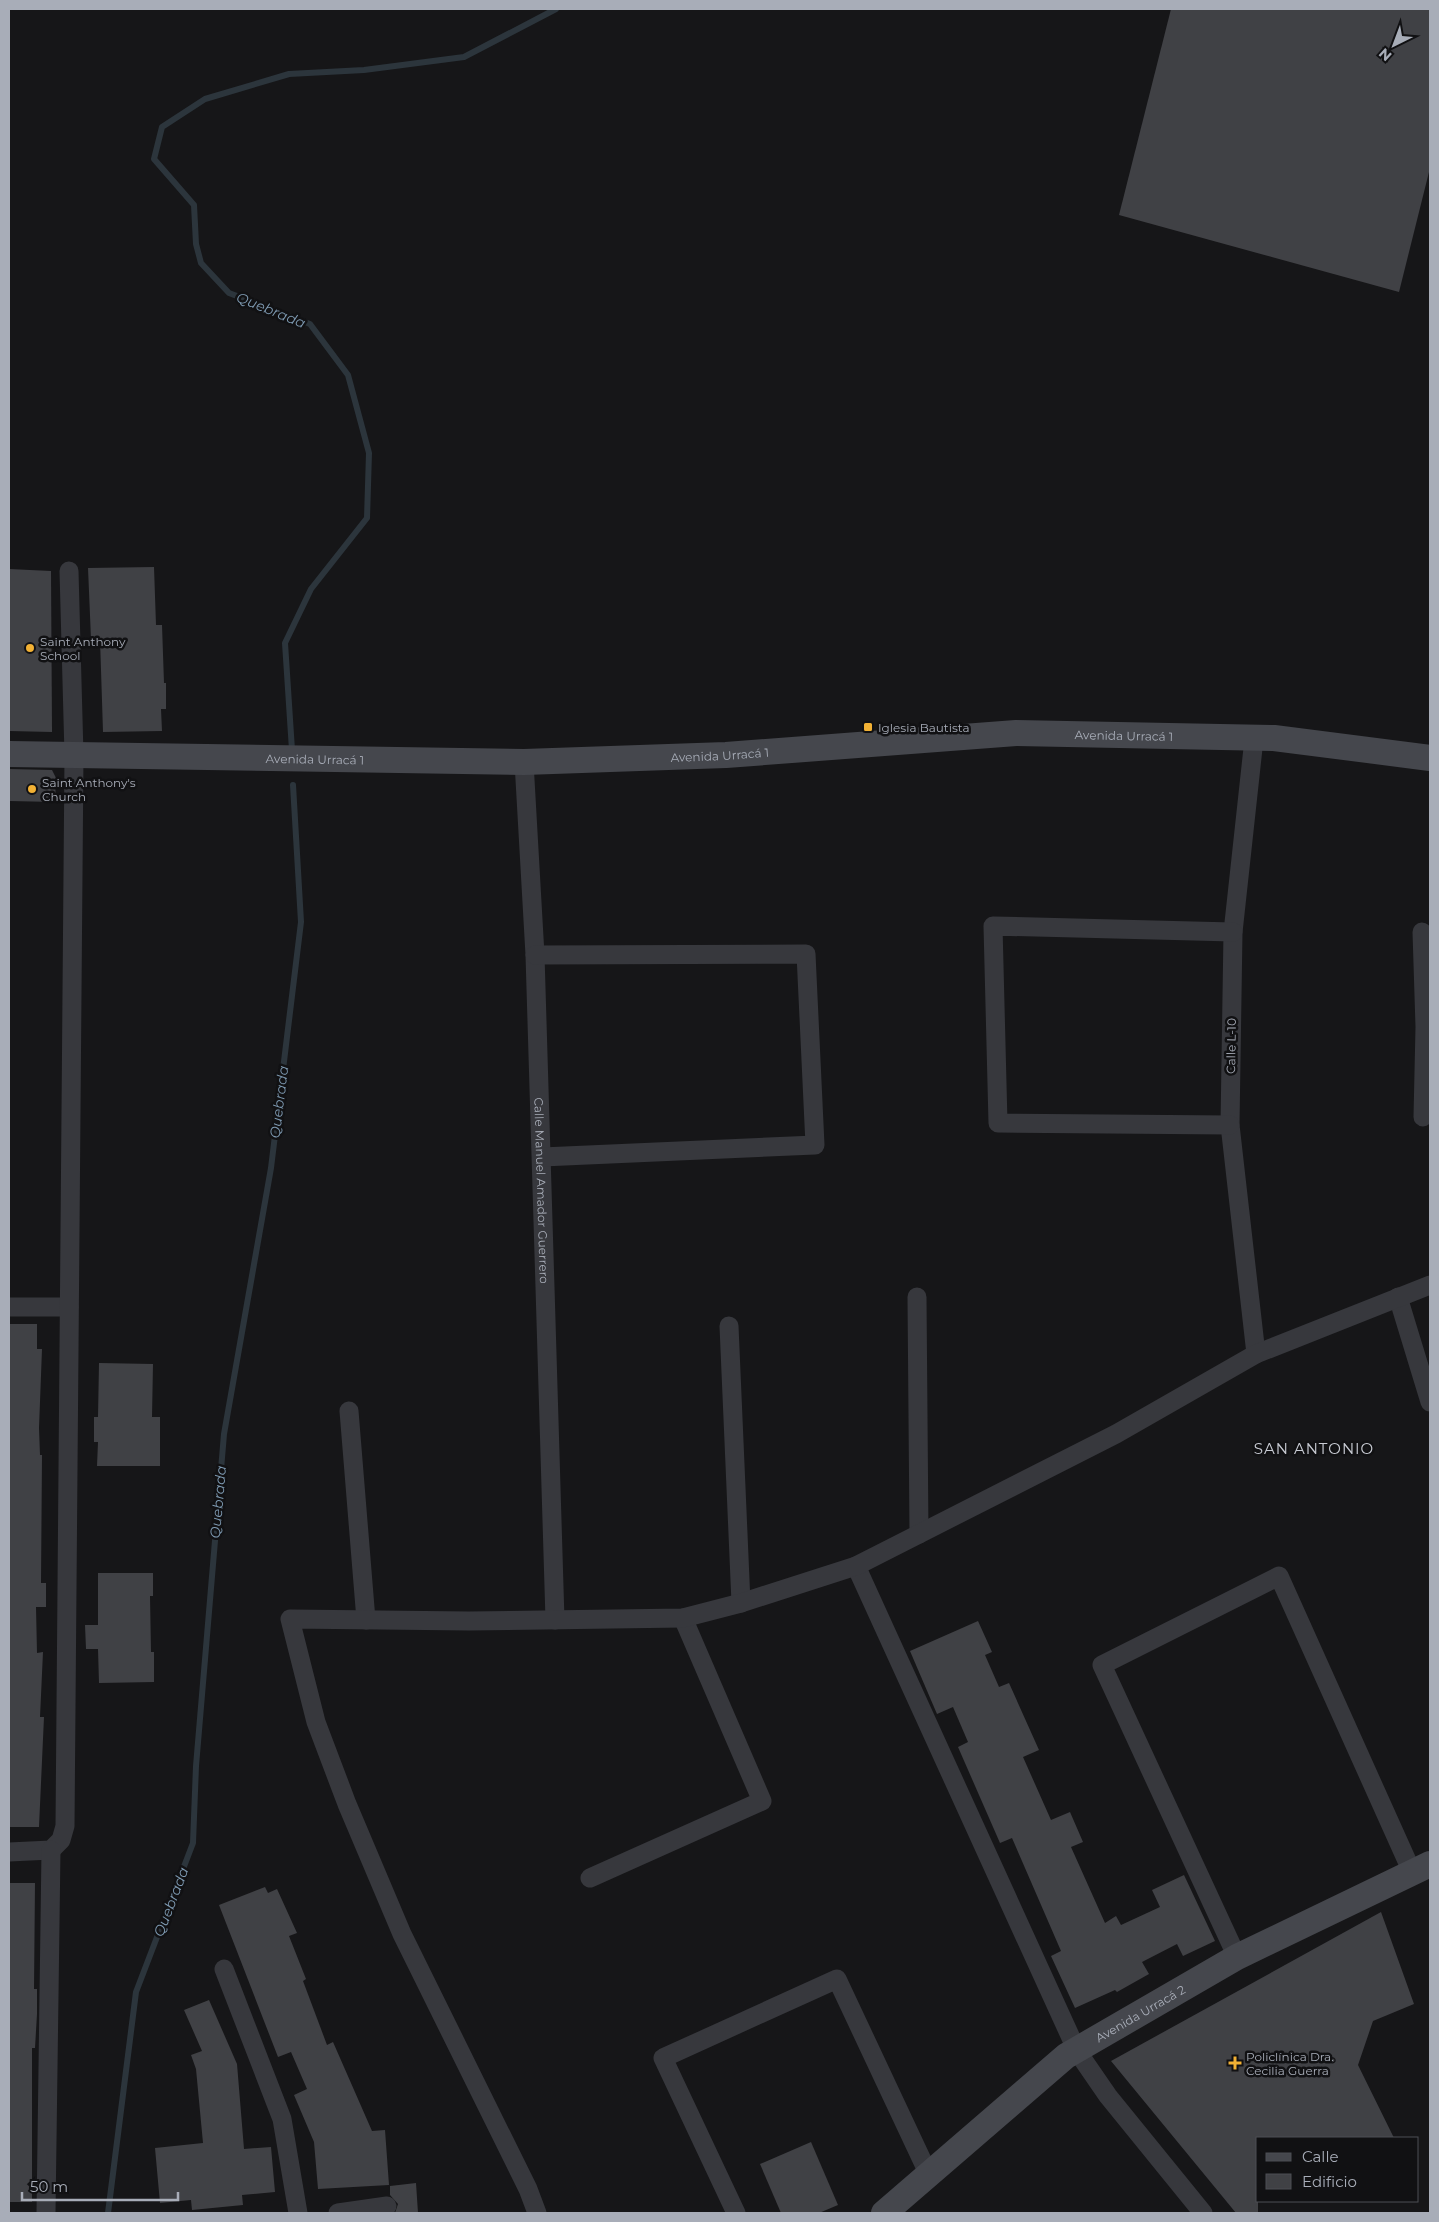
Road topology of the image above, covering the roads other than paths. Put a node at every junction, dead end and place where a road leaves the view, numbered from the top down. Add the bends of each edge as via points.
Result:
1 (69, 571) dead end
2 (1254, 739) junction
3 (9, 754) edge
4 (74, 755) junction
5 (1430, 758) edge
6 (524, 762) junction
7 (1233, 932) junction
8 (1422, 932) dead end
9 (536, 954) junction
10 (1428, 1027) edge
11 (1423, 1117) dead end
12 (1230, 1125) junction
13 (542, 1157) junction
14 (1430, 1285) edge
15 (917, 1297) dead end
16 (1398, 1297) junction
17 (9, 1307) edge
18 (68, 1307) junction
19 (728, 1326) dead end
20 (1256, 1354) junction
21 (1430, 1402) edge
22 (349, 1411) dead end
23 (919, 1534) junction
24 (856, 1566) junction
25 (741, 1603) junction
26 (683, 1618) junction
27 (366, 1620) junction
28 (556, 1620) junction
29 (50, 1850) junction
30 (9, 1852) edge
31 (1421, 1868) edge
32 (590, 1878) dead end
33 (1237, 1957) junction
34 (224, 1969) dead end
35 (1077, 2051) junction
36 (929, 2175) junction
37 (387, 2206) dead end
38 (46, 2213) edge
39 (298, 2213) edge
40 (338, 2213) edge
41 (537, 2213) edge
42 (736, 2213) edge
43 (884, 2213) edge
44 (1203, 2213) edge

1 - 4 street
2 - 5 street, Avenida Urracá 1 via 1274,738
2 - 6 street, Avenida Urracá 1 via 1016,733 726,755
2 - 7 street, Calle L-10
3 - 4 street, Avenida Urracá 1
4 - 6 street, Avenida Urracá 1
4 - 18 street
6 - 9 street, Calle Manuel Amador Guerrero
7 - 12 street, Calle L-10
7 - 12 street via 993,926 998,1123
8 - 10 street
9 - 13 street, Calle Manuel Amador Guerrero
9 - 13 street via 806,954 815,1145
10 - 11 street
12 - 20 street, Calle L-10
13 - 28 street, Calle Manuel Amador Guerrero
14 - 16 street
15 - 23 street
16 - 20 street
16 - 21 street
17 - 18 street
18 - 29 street via 65,1826 62,1840
19 - 25 street
20 - 23 street via 1116,1434
22 - 27 street
23 - 24 street
24 - 25 street
24 - 35 street
25 - 26 street
26 - 28 street
26 - 32 street via 762,1801
27 - 28 street
27 - 41 street via 290,1619 316,1722 402,1934
29 - 30 street
29 - 38 street
31 - 33 street, Avenida Urracá 2
31 - 33 street via 1279,1576 1102,1665
33 - 35 street, Avenida Urracá 2
34 - 39 street via 282,2119
35 - 36 street, Avenida Urracá 2 via 1066,2056
35 - 44 street via 1108,2096
36 - 42 street via 837,1979 663,2058
36 - 43 street, Avenida Urracá 2
37 - 40 street

